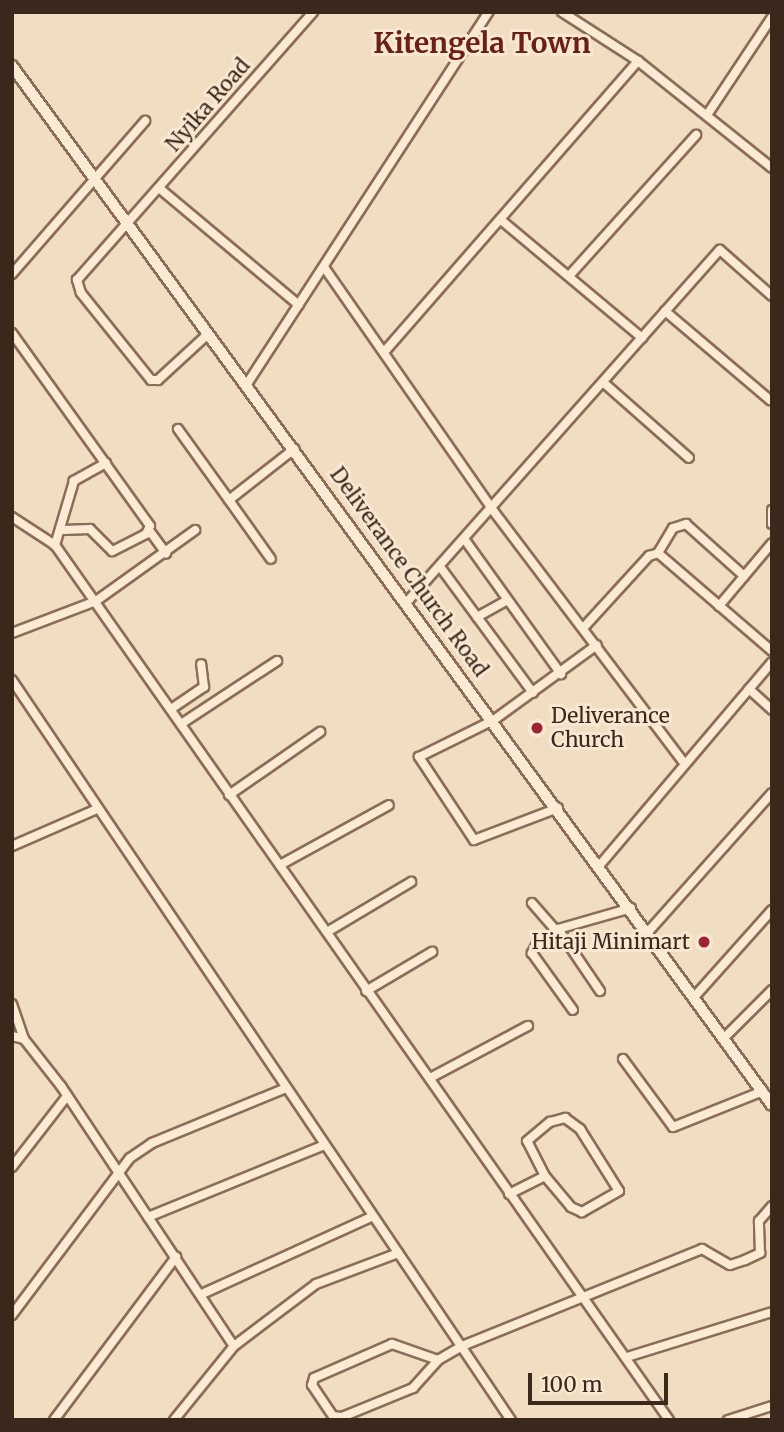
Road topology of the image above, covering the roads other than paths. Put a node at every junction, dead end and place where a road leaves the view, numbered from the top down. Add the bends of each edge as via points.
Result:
1 (313, 12) edge
2 (489, 12) edge
3 (562, 12) edge
4 (772, 17) edge
5 (638, 61) junction
6 (12, 66) edge
7 (707, 115) junction
8 (145, 121) dead end
9 (696, 135) dead end
10 (772, 168) edge
11 (95, 177) junction
12 (159, 188) junction
13 (129, 220) junction
14 (501, 220) junction
15 (324, 267) junction
16 (12, 274) edge
17 (569, 276) junction
18 (772, 296) edge
19 (299, 305) junction
20 (666, 311) junction
21 (12, 333) edge
22 (208, 334) junction
23 (642, 338) junction
24 (385, 351) junction
25 (604, 383) junction
26 (247, 384) junction
27 (770, 400) dead end
28 (178, 429) dead end
29 (294, 449) junction
30 (689, 458) dead end
31 (106, 463) junction
32 (229, 500) junction
33 (492, 509) junction
34 (772, 510) edge
35 (12, 517) edge
36 (772, 524) edge
37 (63, 530) junction
38 (149, 530) junction
39 (195, 530) dead end
40 (466, 540) junction
41 (772, 543) edge
42 (55, 545) junction
43 (166, 552) junction
44 (658, 553) junction
45 (271, 559) dead end
46 (441, 568) junction
47 (744, 576) junction
48 (508, 600) junction
49 (96, 601) junction
50 (407, 602) junction
51 (719, 606) junction
52 (477, 617) junction
53 (585, 626) junction
54 (12, 633) edge
55 (597, 645) junction
56 (772, 651) edge
57 (277, 661) dead end
58 (772, 662) edge
59 (201, 664) dead end
60 (561, 674) junction
61 (12, 680) edge
62 (749, 689) junction
63 (533, 693) junction
64 (17, 694) edge
65 (171, 709) junction
66 (772, 710) edge
67 (494, 720) junction
68 (181, 724) junction
69 (320, 732) dead end
70 (684, 762) junction
71 (772, 793) edge
72 (229, 795) junction
73 (389, 805) dead end
74 (97, 808) junction
75 (558, 808) junction
76 (12, 846) edge
77 (279, 865) junction
78 (599, 866) junction
79 (411, 882) dead end
80 (532, 903) dead end
81 (631, 908) junction
82 (772, 910) edge
83 (327, 932) junction
84 (557, 932) junction
85 (649, 932) junction
86 (432, 952) dead end
87 (772, 990) edge
88 (366, 991) junction
89 (600, 991) dead end
90 (696, 995) junction
91 (12, 1004) edge
92 (573, 1010) dead end
93 (528, 1026) dead end
94 (12, 1036) edge
95 (725, 1037) junction
96 (24, 1039) junction
97 (623, 1059) dead end
98 (430, 1078) junction
99 (286, 1088) junction
100 (763, 1091) junction
101 (66, 1096) junction
102 (772, 1105) edge
103 (324, 1145) junction
104 (12, 1167) edge
105 (118, 1173) junction
106 (545, 1176) junction
107 (509, 1194) junction
108 (772, 1206) edge
109 (373, 1216) junction
110 (148, 1217) junction
111 (398, 1253) junction
112 (176, 1257) junction
113 (202, 1294) junction
114 (586, 1297) junction
115 (772, 1312) edge
116 (12, 1315) edge
117 (233, 1346) junction
118 (462, 1346) junction
119 (627, 1357) junction
120 (438, 1360) junction
121 (772, 1406) edge
122 (54, 1420) edge
123 (174, 1420) edge
124 (511, 1420) edge
125 (669, 1420) edge
126 (727, 1420) edge

1 - 12 street, Nyika Road
2 - 15 street
3 - 5 street
4 - 7 street
5 - 7 street
5 - 14 street
6 - 11 street, Deliverance Church Road
7 - 10 street
8 - 11 street
9 - 17 street
11 - 13 street, Deliverance Church Road
11 - 16 street
12 - 13 street, Nyika Road
12 - 19 street
13 - 22 street, Deliverance Church Road
13 - 22 street, Nyika Road via 79,276 81,293 151,380 158,380
14 - 17 street
14 - 24 street
15 - 19 street
15 - 24 street
17 - 23 street
18 - 20 street via 720,250
19 - 26 street
20 - 23 street
20 - 27 street
21 - 31 street
22 - 26 street, Deliverance Church Road
23 - 25 street
24 - 33 street
25 - 30 street
25 - 33 street
26 - 29 street, Deliverance Church Road
28 - 32 street
29 - 32 street
29 - 50 street, Deliverance Church Road
31 - 37 street via 74,481
31 - 38 street via 146,517
32 - 45 street
33 - 40 street
33 - 53 street
34 - 36 street
35 - 42 street
37 - 38 street via 90,529 111,551
37 - 42 street
38 - 43 street
39 - 43 street
40 - 46 street
40 - 48 street
41 - 47 street
42 - 49 street
43 - 49 street
44 - 47 street via 673,528 687,524
44 - 51 street
44 - 53 street via 649,556
46 - 50 street
46 - 52 street
47 - 51 street
48 - 52 street
48 - 60 street
49 - 54 street
49 - 65 street
50 - 67 street, Deliverance Church Road
51 - 56 street
52 - 63 street
53 - 55 street
55 - 60 street
55 - 70 street
57 - 68 street
58 - 62 street
59 - 65 street via 204,687
60 - 63 street
61 - 64 street
62 - 66 street
62 - 70 street
63 - 67 street
64 - 74 street
65 - 68 street
67 - 75 street, Deliverance Church Road
67 - 75 street via 419,757 470,836 484,839
68 - 72 street
69 - 72 street
70 - 78 street
71 - 85 street
72 - 77 street
73 - 77 street
74 - 76 street
74 - 99 street
75 - 78 street, Deliverance Church Road
77 - 83 street
78 - 81 street, Deliverance Church Road
79 - 83 street
80 - 84 street
81 - 84 street
81 - 85 street, Deliverance Church Road
82 - 90 street
83 - 88 street
84 - 89 street
84 - 92 street via 538,942 532,953
85 - 90 street, Deliverance Church Road
86 - 88 street
87 - 95 street
88 - 98 street
90 - 95 street, Deliverance Church Road
91 - 96 street
93 - 98 street
94 - 96 street
95 - 100 street, Deliverance Church Road
96 - 101 street
97 - 100 street via 673,1128
98 - 107 street
99 - 103 street
99 - 105 street via 152,1143
100 - 102 street, Deliverance Church Road
101 - 104 street
101 - 105 street
103 - 109 street
103 - 110 street
105 - 110 street
105 - 116 street
106 - 106 street via 571,1207 582,1212 618,1191 580,1129 565,1118 550,1122 527,1141
106 - 107 street
107 - 114 street
108 - 114 street via 759,1221 760,1252 745,1261 730,1265 702,1250
109 - 111 street
109 - 113 street
110 - 112 street
111 - 117 street via 329,1276
111 - 118 street
112 - 113 street
112 - 122 street
113 - 117 street
114 - 118 street
114 - 119 street
115 - 119 street
117 - 123 street
118 - 120 street
118 - 124 street
119 - 125 street
120 - 120 street via 392,1344 314,1378 312,1385 333,1416 342,1417 413,1388
121 - 126 street

